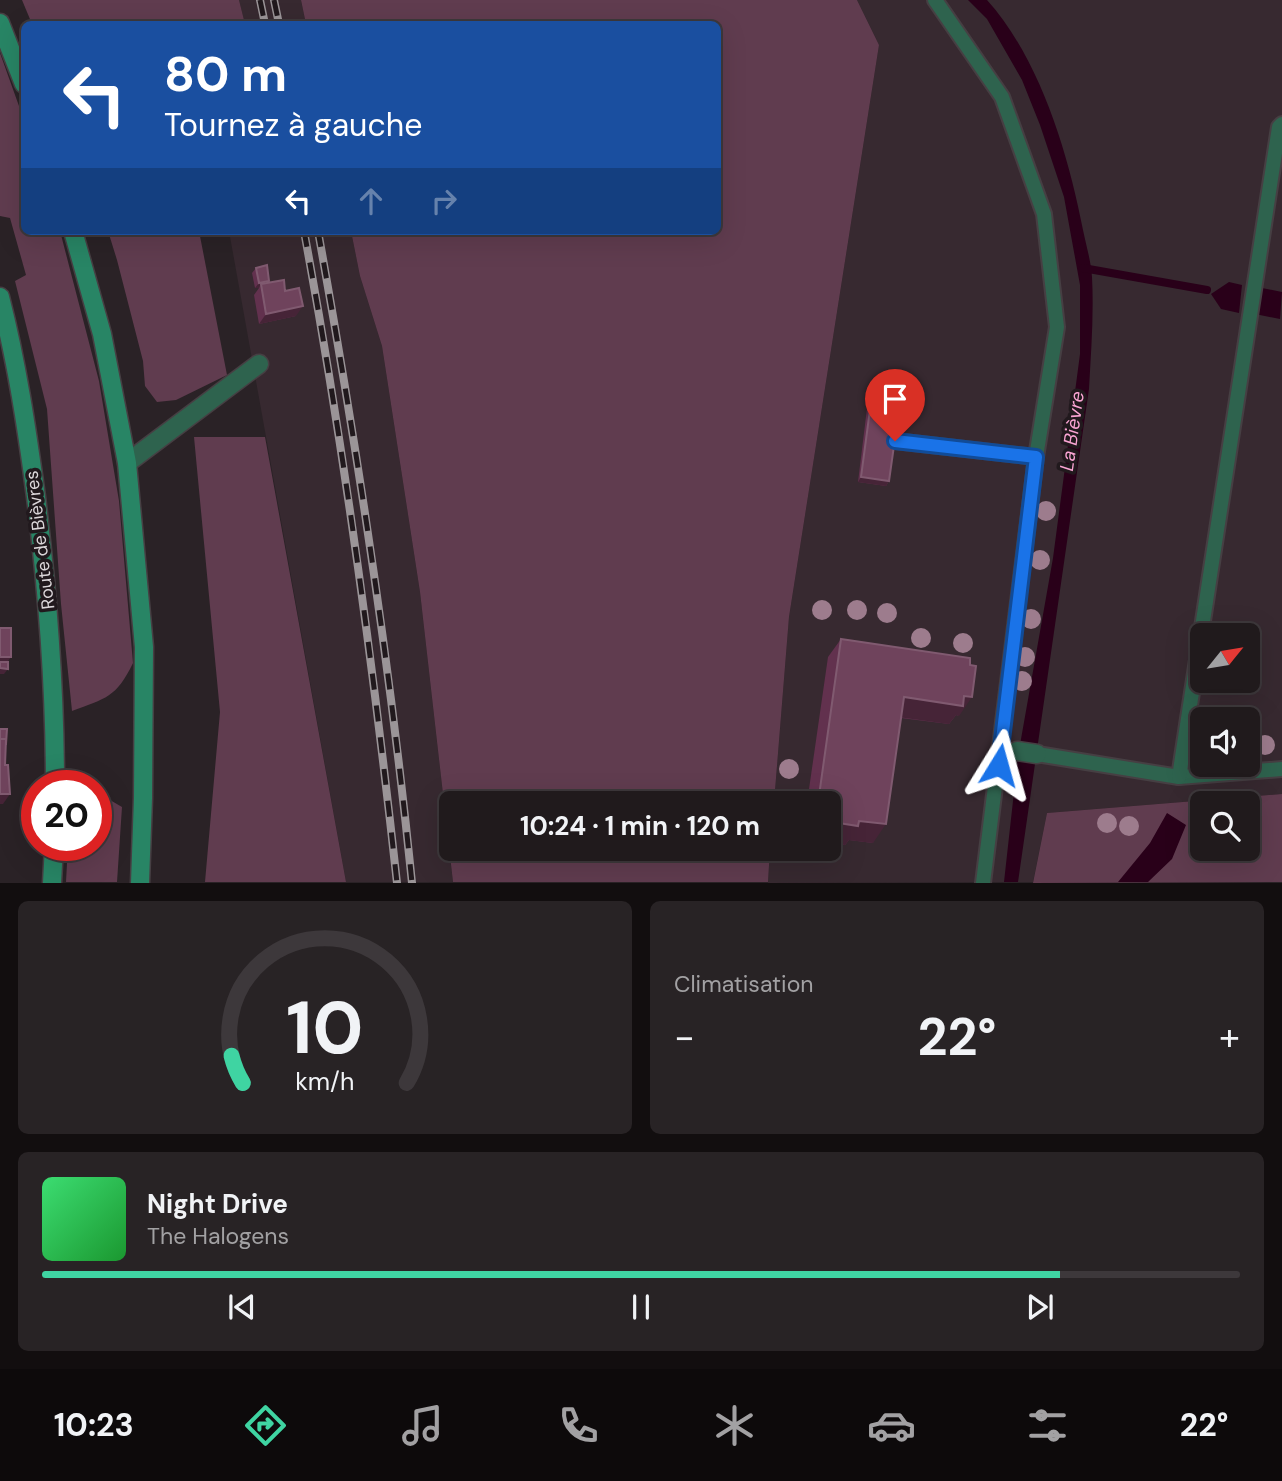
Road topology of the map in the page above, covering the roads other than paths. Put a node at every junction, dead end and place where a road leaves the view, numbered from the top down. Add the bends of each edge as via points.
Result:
1 (934, 0) edge
2 (0, 23) edge
3 (21, 76) edge
4 (1282, 124) edge
5 (75, 235) edge
6 (0, 297) edge
7 (259, 364) dead end
8 (895, 441) edge
9 (1036, 457) junction
10 (127, 463) junction
11 (1009, 749) junction
12 (1037, 754) joint
13 (1282, 769) edge
14 (55, 770) edge
15 (1179, 777) junction
16 (53, 861) edge
17 (52, 883) edge
18 (140, 883) edge
19 (983, 883) edge

1 - 9 lane via 1002,97 1044,214 1057,327
2 - 3 main road
4 - 15 lane
5 - 10 main road via 102,334
6 - 14 main road, Route de Bièvres via 30,448 46,578
7 - 10 street
8 - 9 lane
9 - 11 lane
10 - 18 main road via 144,647
11 - 12 street
11 - 19 lane
12 - 15 lane
13 - 15 lane
16 - 17 main road

